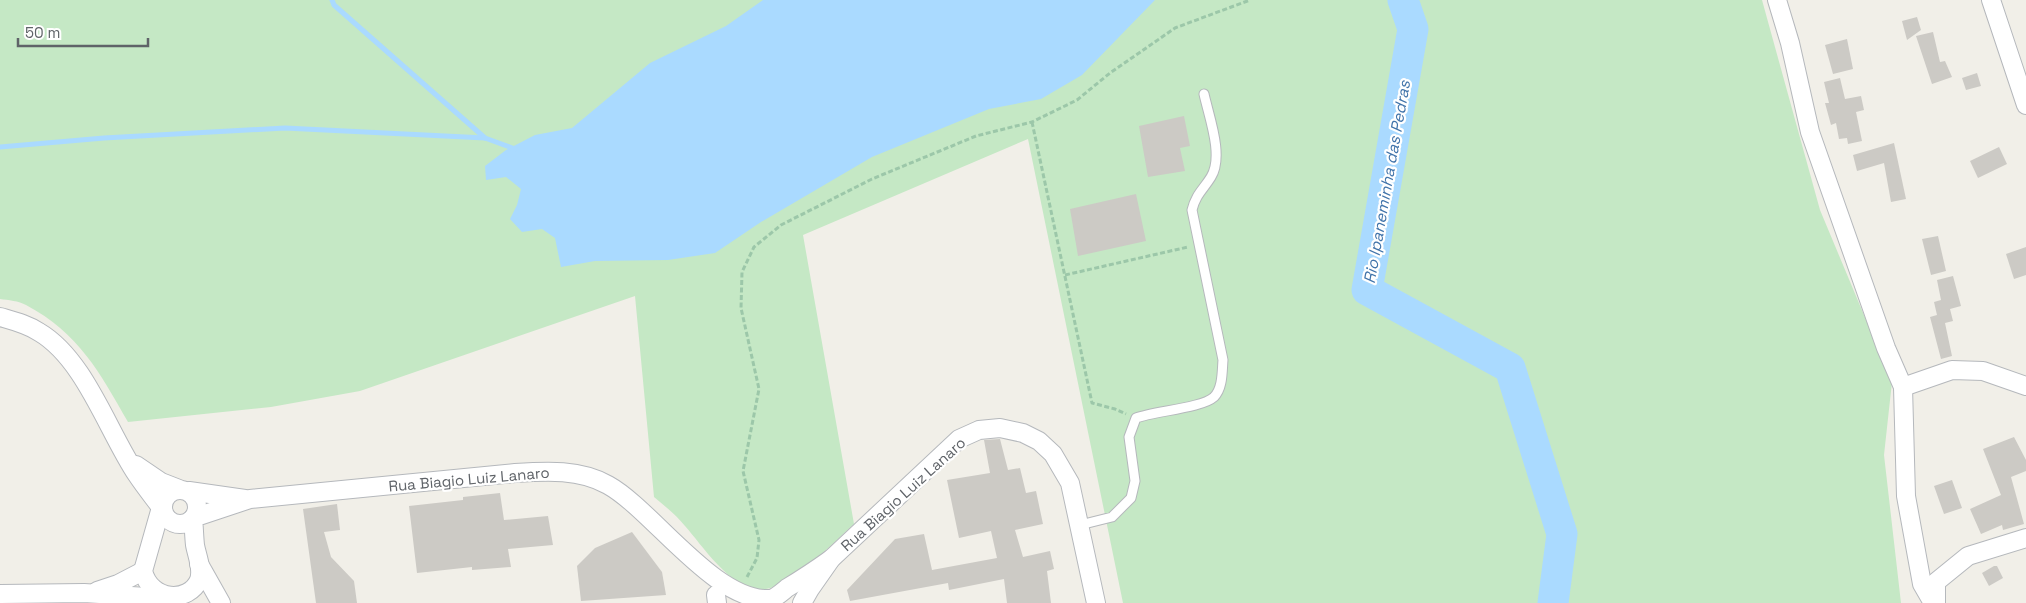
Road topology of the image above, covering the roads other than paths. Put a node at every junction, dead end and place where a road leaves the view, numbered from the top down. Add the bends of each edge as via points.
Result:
1 (1777, 0) edge
2 (1991, 0) edge
3 (1204, 94) dead end
4 (2026, 105) edge
5 (0, 317) edge
6 (2026, 386) edge
7 (1903, 387) junction
8 (126, 456) junction
9 (184, 490) junction
10 (250, 499) junction
11 (162, 507) junction
12 (193, 518) junction
13 (1080, 525) junction
14 (2026, 538) edge
15 (832, 559) junction
16 (200, 564) junction
17 (143, 571) junction
18 (84, 593) junction
19 (0, 594) edge
20 (718, 595) edge
21 (173, 601) edge
22 (770, 601) edge
23 (221, 603) edge
24 (793, 603) edge
25 (802, 603) edge
26 (1096, 603) edge
27 (1935, 603) edge

1 - 7 street via 1810,132 1886,348
2 - 4 street
3 - 13 lane via 1216,149 1216,165 1212,176 1195,197 1192,210 1223,360 1222,381 1214,397 1197,405 1136,418 1129,436 1135,481 1131,498 1112,517
5 - 8 street via 40,332 60,349 83,379
6 - 7 street via 1983,371 1952,370
7 - 27 street via 1906,496 1922,584
8 - 9 street, Rua Biagio Luiz Lanaro via 146,474
8 - 11 street
9 - 10 street, Rua Biagio Luiz Lanaro
9 - 11 street via 170,492
9 - 12 street via 196,498 197,509
10 - 12 street, Rua Biagio Luiz Lanaro
10 - 20 street, Rua Biagio Luiz Lanaro via 516,473 575,473 609,485 628,499
11 - 12 street via 172,522 183,524
11 - 17 street
12 - 16 street
13 - 15 street, Rua Biagio Luiz Lanaro via 1070,483 1053,454 1039,441 1022,434 1000,428 978,430 959,439
13 - 26 street, Rua Biagio Luiz Lanaro
14 - 27 street via 1968,556 1936,582
15 - 22 street, Rua Biagio Luiz Lanaro
15 - 25 street, Rua Biagio Luiz Lanaro
16 - 21 street via 197,587 189,596
16 - 23 street
17 - 18 street via 105,589
17 - 21 street via 149,586
18 - 19 street
18 - 21 street
20 - 22 street, Rua Biagio Luiz Lanaro
22 - 24 street via 781,596

